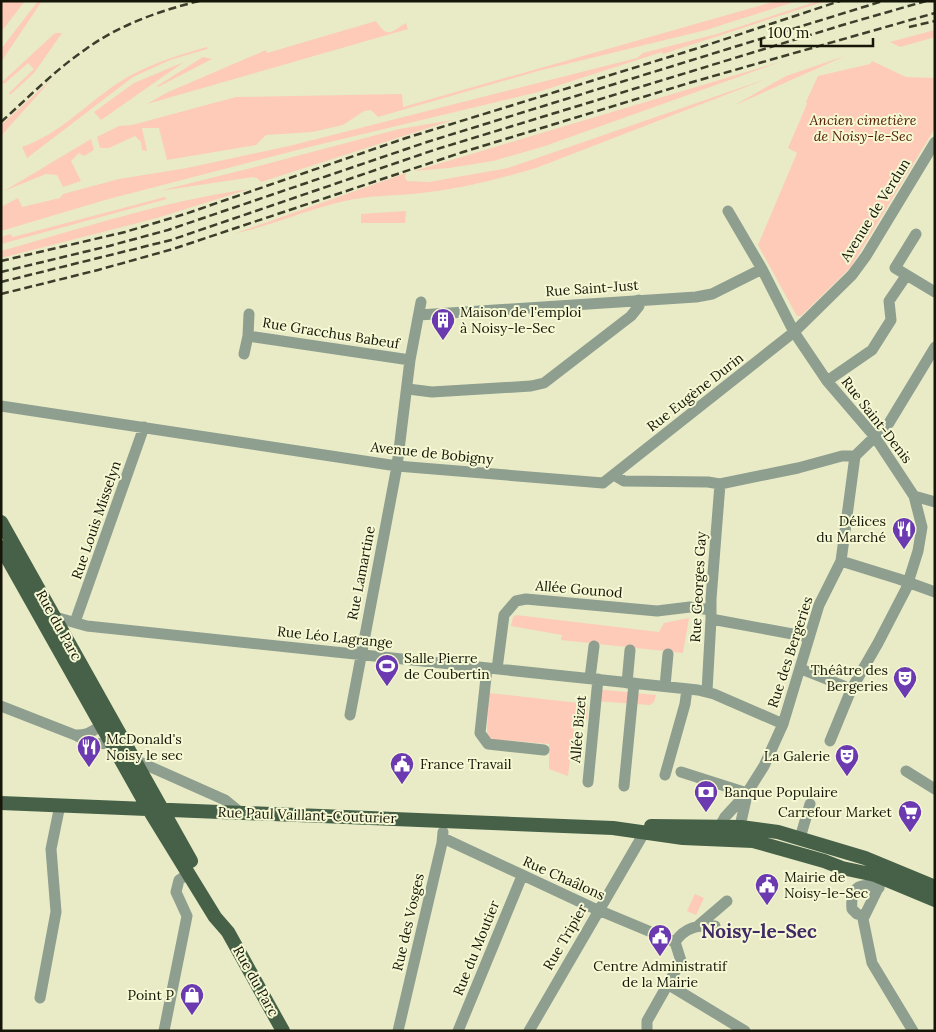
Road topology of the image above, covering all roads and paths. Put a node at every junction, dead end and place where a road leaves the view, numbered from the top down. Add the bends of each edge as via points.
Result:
1 (935, 142) edge
2 (728, 210) dead end
3 (916, 234) dead end
4 (762, 269) junction
5 (906, 276) junction
6 (935, 292) edge
7 (639, 300) junction
8 (421, 302) dead end
9 (249, 314) dead end
10 (419, 315) junction
11 (794, 332) junction
12 (248, 336) junction
13 (935, 347) edge
14 (244, 354) dead end
15 (410, 360) junction
16 (827, 381) junction
17 (408, 389) junction
18 (1, 406) edge
19 (144, 427) junction
20 (875, 437) junction
21 (855, 456) junction
22 (397, 466) junction
23 (614, 475) junction
24 (720, 484) junction
25 (914, 496) junction
26 (935, 502) edge
27 (1, 522) edge
28 (1, 548) edge
29 (841, 561) junction
30 (908, 582) junction
31 (935, 592) edge
32 (711, 614) junction
33 (55, 617) junction
34 (75, 622) junction
35 (87, 626) junction
36 (809, 637) junction
37 (71, 646) junction
38 (594, 646) dead end
39 (630, 650) dead end
40 (360, 654) junction
41 (668, 654) dead end
42 (492, 668) junction
43 (801, 669) junction
44 (594, 679) junction
45 (630, 683) junction
46 (665, 686) junction
47 (844, 686) dead end
48 (687, 689) junction
49 (707, 691) junction
50 (1, 706) edge
51 (350, 715) dead end
52 (783, 724) junction
53 (116, 727) junction
54 (97, 733) junction
55 (830, 741) dead end
56 (110, 742) junction
57 (544, 750) dead end
58 (135, 760) junction
59 (906, 771) dead end
60 (681, 772) dead end
61 (665, 775) dead end
62 (588, 782) dead end
63 (624, 786) dead end
64 (935, 788) edge
65 (747, 793) junction
66 (1, 803) edge
67 (810, 804) dead end
68 (60, 805) junction
69 (155, 809) junction
70 (241, 813) junction
71 (442, 820) junction
72 (741, 827) junction
73 (613, 828) junction
74 (686, 832) junction
75 (644, 833) junction
76 (719, 833) junction
77 (443, 838) junction
78 (800, 838) junction
79 (736, 840) junction
80 (859, 856) junction
81 (848, 869) junction
82 (188, 874) junction
83 (522, 876) junction
84 (881, 883) junction
85 (935, 886) edge
86 (935, 900) edge
87 (728, 901) dead end
88 (598, 910) junction
89 (864, 916) junction
90 (699, 925) junction
91 (715, 926) dead end
92 (228, 932) junction
93 (675, 942) junction
94 (669, 985) junction
95 (40, 998) dead end
96 (164, 1031) edge
97 (283, 1031) edge
98 (398, 1031) edge
99 (458, 1031) edge
100 (528, 1031) edge
101 (647, 1031) edge
102 (745, 1031) edge
103 (913, 1031) edge

1 - 11 street, Avenue de Verdun via 852,275
2 - 4 street, Rue Saint-Denis
3 - 5 street via 896,268
4 - 7 street, Rue Saint-Just via 712,294
4 - 11 street, Rue Saint-Denis
5 - 6 street
5 - 16 street via 889,301 891,320 872,350
7 - 10 street, Rue Saint-Just
7 - 17 street via 639,306 630,316 544,383 432,392
8 - 10 street
9 - 12 street, Rue Gracchus Babeuf
10 - 15 street
11 - 16 street, Rue Saint-Denis
11 - 23 street, Rue Eugène Durin
12 - 14 street, Rue Gracchus Babeuf
12 - 15 street, Rue Gracchus Babeuf
13 - 20 street via 889,423
15 - 17 street
16 - 20 street, Rue Saint-Denis
17 - 22 street
18 - 19 street, Avenue de Bobigny
19 - 22 street, Avenue de Bobigny
19 - 34 street, Rue Louis Misselyn
20 - 21 street
20 - 25 street, Rue Saint-Denis
21 - 24 street via 842,456
21 - 29 street, Rue des Bergeries
22 - 23 street, Avenue de Bobigny via 592,483 604,483
22 - 40 street, Rue Lamartine
23 - 24 street via 625,481
24 - 32 street, Rue Georges Gay
25 - 26 street
25 - 30 street, Rue Saint-Denis via 922,527
27 - 33 main road, Rue du Parc
28 - 54 main road, Rue du Parc
29 - 30 street
29 - 36 street, Rue des Bergeries via 819,605
30 - 31 street
30 - 55 street, Rue Saint-Denis via 851,690
32 - 36 street, Allée Gounod
32 - 42 street, Allée Gounod via 690,607 657,611 526,599 516,602 504,615
32 - 49 street, Rue Georges Gay
33 - 34 street, Rue Léo Lagrange
33 - 37 main road, Rue du Parc
34 - 35 street, Rue Léo Lagrange
35 - 37 street via 73,632
35 - 40 street, Rue Léo Lagrange
36 - 43 street, Rue des Bergeries
37 - 53 main road, Rue du Parc
38 - 44 street, Allée Bizet
39 - 45 street
40 - 42 street, Rue Léo Lagrange
40 - 51 street, Rue Lamartine
41 - 46 street
42 - 44 street, Rue Léo Lagrange
42 - 57 street, Allée Gounod via 480,733 483,739 488,744
43 - 47 street
43 - 52 street, Rue des Bergeries
44 - 45 street, Rue Léo Lagrange
44 - 62 street, Allée Bizet
45 - 46 street, Rue Léo Lagrange
45 - 63 street
46 - 48 street, Rue Léo Lagrange
48 - 49 street, Rue Léo Lagrange
48 - 61 street
49 - 52 street, Rue Léo Lagrange
50 - 54 street via 75,735
52 - 65 street, Rue des Bergeries via 764,766
53 - 54 street via 109,724
53 - 56 street via 116,734
53 - 58 main road, Rue du Parc
54 - 56 main road, Rue du Parc
56 - 69 main road, Rue du Parc
58 - 69 main road, Rue du Parc
58 - 70 street via 225,800
59 - 64 street
60 - 65 street
65 - 72 street, Rue des Bergeries
65 - 76 street, Rue des Bergeries via 725,818
66 - 68 main road, Rue Paul Vaillant-Couturier
67 - 78 street
68 - 69 main road, Rue Paul Vaillant-Couturier
68 - 95 street via 51,849 56,912
69 - 70 main road, Rue Paul Vaillant-Couturier
69 - 82 main road, Rue du Parc
69 - 92 main road, Rue du Parc via 223,916
70 - 71 main road, Rue Paul Vaillant-Couturier
71 - 73 main road, Rue Paul Vaillant-Couturier
71 - 77 street, Rue des Vosges
72 - 76 main road, Rue Paul Vaillant-Couturier
72 - 78 main road, Rue Paul Vaillant-Couturier
72 - 79 street, Rue des Bergeries
73 - 74 main road, Rue Paul Vaillant-Couturier via 639,825
73 - 75 main road, Rue Paul Vaillant-Couturier
74 - 75 main road, Rue Paul Vaillant-Couturier
74 - 76 main road, Rue Paul Vaillant-Couturier
75 - 88 street, Rue Tripier
76 - 79 main road, Rue Paul Vaillant-Couturier
77 - 83 street, Rue Chaâlons
77 - 98 street, Rue des Vosges
78 - 80 main road, Rue Paul Vaillant-Couturier
79 - 81 main road, Rue Paul Vaillant-Couturier via 771,846
80 - 81 street
80 - 85 main road, Rue Paul Vaillant-Couturier
81 - 84 main road, Rue Paul Vaillant-Couturier
82 - 92 main road, Rue du Parc
82 - 96 street via 179,880 176,892 187,916
83 - 88 street, Rue Chaâlons
83 - 99 street, Rue du Moutier
84 - 86 main road, Rue Paul Vaillant-Couturier
84 - 89 street
84 - 89 street via 862,885 853,893 852,909
87 - 90 street
88 - 93 street, Rue Chaâlons
88 - 100 street, Rue Tripier
89 - 103 street via 872,964
90 - 91 street
90 - 93 street via 679,935
92 - 97 main road, Rue du Parc
93 - 94 street via 681,961
94 - 101 street via 647,1021
94 - 102 street

